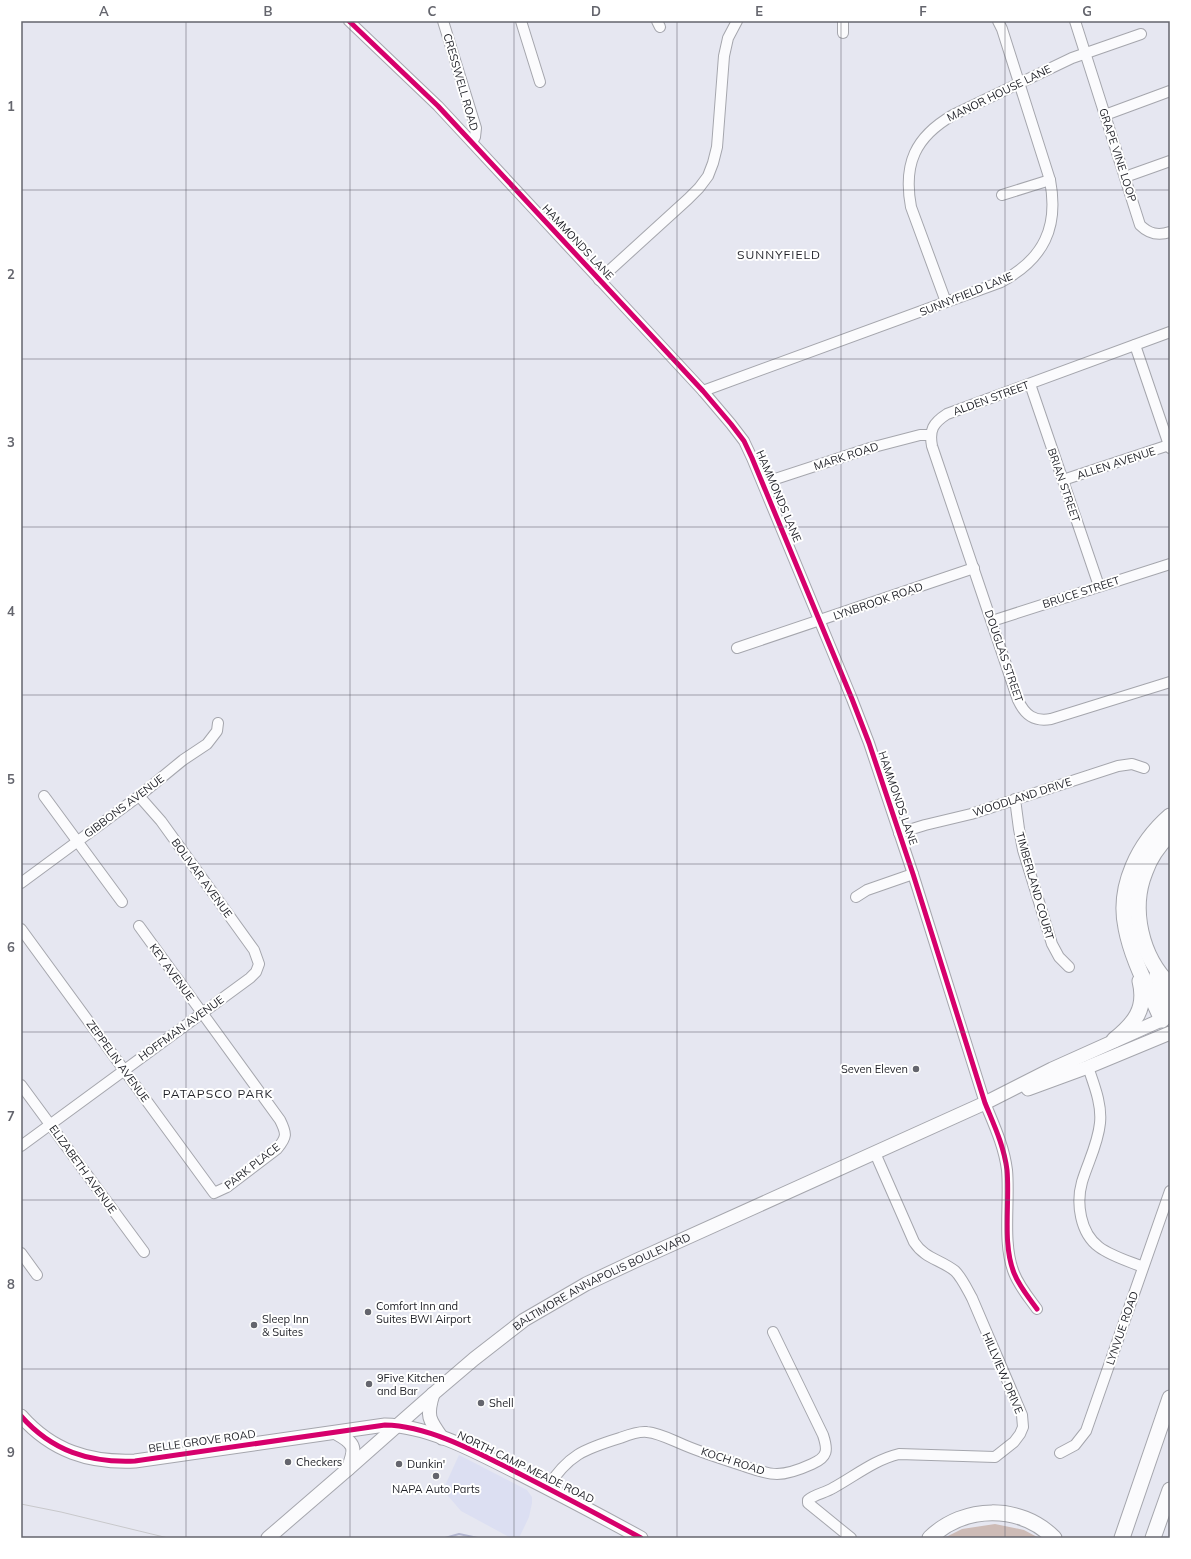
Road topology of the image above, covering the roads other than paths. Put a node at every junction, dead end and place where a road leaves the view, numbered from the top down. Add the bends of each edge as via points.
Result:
1 (349, 21) edge
2 (443, 21) edge
3 (521, 21) edge
4 (737, 21) edge
5 (843, 21) edge
6 (998, 21) edge
7 (1075, 21) edge
8 (844, 33) dead end
9 (1141, 34) dead end
10 (1085, 54) junction
11 (540, 82) dead end
12 (1019, 84) junction
13 (1170, 91) edge
14 (1105, 115) junction
15 (472, 142) junction
16 (1170, 161) edge
17 (1124, 177) junction
18 (1050, 180) junction
19 (1002, 195) dead end
20 (1170, 232) edge
21 (599, 280) junction
22 (946, 302) junction
23 (1170, 332) edge
24 (1135, 345) junction
25 (1030, 384) junction
26 (703, 391) junction
27 (930, 435) junction
28 (1170, 446) edge
29 (1063, 480) junction
30 (763, 483) junction
31 (1170, 564) edge
32 (974, 568) junction
33 (1099, 586) junction
34 (819, 620) junction
35 (992, 621) junction
36 (737, 648) dead end
37 (1170, 682) edge
38 (218, 723) dead end
39 (1144, 768) dead end
40 (44, 796) dead end
41 (139, 796) junction
42 (1016, 799) junction
43 (1170, 816) edge
44 (899, 833) junction
45 (1170, 834) edge
46 (78, 841) junction
47 (913, 874) junction
48 (21, 883) edge
49 (856, 897) dead end
50 (122, 902) dead end
51 (139, 926) dead end
52 (21, 929) edge
53 (1135, 959) junction
54 (1152, 962) junction
55 (259, 964) joint
56 (1069, 967) dead end
57 (1170, 985) edge
58 (202, 1013) junction
59 (1168, 1017) edge
60 (1170, 1033) edge
61 (1114, 1040) junction
62 (1088, 1067) junction
63 (124, 1070) junction
64 (21, 1085) edge
65 (985, 1104) junction
66 (50, 1124) junction
67 (286, 1135) joint
68 (21, 1146) edge
69 (875, 1153) junction
70 (1170, 1191) edge
71 (214, 1194) joint
72 (144, 1252) dead end
73 (21, 1253) edge
74 (1143, 1267) junction
75 (37, 1275) dead end
76 (1037, 1309) dead end
77 (773, 1332) dead end
78 (433, 1394) junction
79 (1170, 1398) edge
80 (21, 1416) edge
81 (398, 1426) junction
82 (336, 1433) junction
83 (442, 1438) junction
84 (1060, 1454) dead end
85 (348, 1469) junction
86 (547, 1488) junction
87 (1170, 1490) edge
88 (268, 1538) edge
89 (641, 1538) edge
90 (850, 1538) edge
91 (930, 1538) edge
92 (1054, 1538) edge
93 (1122, 1538) edge
94 (1153, 1538) edge

1 - 15 street, HAMMONDS LANE via 412,80
2 - 15 street, CRESSWELL ROAD via 476,128 476,137
3 - 11 street
4 - 21 street via 728,38 724,56 717,147 708,176 688,199
5 - 8 street
6 - 12 street, SUNNYFIELD LANE
7 - 10 street, GRAPE VINE LOOP
9 - 10 street, MANOR HOUSE LANE
10 - 12 street, MANOR HOUSE LANE
10 - 14 street, GRAPE VINE LOOP
12 - 18 street, SUNNYFIELD LANE
12 - 22 street, MANOR HOUSE LANE via 940,122 930,131 913,156 907,182 910,207
13 - 14 street
14 - 17 street, GRAPE VINE LOOP
15 - 21 street, HAMMONDS LANE
16 - 17 street
17 - 20 street, GRAPE VINE LOOP via 1140,225 1153,234
18 - 19 street
18 - 22 street, SUNNYFIELD LANE via 1054,210 1046,241 1038,254 1015,275 1002,282
21 - 26 street, HAMMONDS LANE
22 - 26 street, SUNNYFIELD LANE
23 - 24 street, ALDEN STREET
24 - 25 street, ALDEN STREET
24 - 28 street
25 - 27 street, ALDEN STREET via 947,414 940,418
25 - 29 street, BRIAN STREET
26 - 30 street, HAMMONDS LANE via 744,441
27 - 30 street, MARK ROAD via 883,444
27 - 32 street
28 - 29 street, ALLEN AVENUE
29 - 33 street, BRIAN STREET
30 - 34 street, HAMMONDS LANE
31 - 33 street, BRUCE STREET
32 - 34 street, LYNBROOK ROAD
32 - 35 street, DOUGLAS STREET
33 - 35 street, BRUCE STREET
34 - 36 street, LYNBROOK ROAD
34 - 44 street, HAMMONDS LANE via 869,743
35 - 37 street, DOUGLAS STREET via 1018,700 1022,708 1034,719 1051,719
38 - 41 street, GIBBONS AVENUE via 217,731 207,744
39 - 42 street, WOODLAND DRIVE via 1132,764 1118,766
40 - 46 street
41 - 46 street, GIBBONS AVENUE
41 - 55 street, BOLIVAR AVENUE via 162,821 254,950
42 - 44 street, WOODLAND DRIVE
42 - 56 street, TIMBERLAND COURT via 1018,829 1023,850 1052,944 1059,957
43 - 53 highway via 1140,851 1127,882 1125,927
44 - 47 street, HAMMONDS LANE
45 - 54 highway via 1152,856 1144,873 1138,904 1145,947
46 - 48 street, GIBBONS AVENUE
46 - 50 street
47 - 49 street via 867,890
47 - 65 street, HAMMONDS LANE
51 - 58 street, KEY AVENUE
52 - 63 street, ZEPPELIN AVENUE
53 - 59 highway
53 - 61 highway via 1142,988 1140,1011 1129,1028
54 - 57 highway
54 - 59 highway
55 - 58 street, HOFFMAN AVENUE via 250,978
58 - 63 street, HOFFMAN AVENUE
58 - 67 street, KEY AVENUE via 280,1120
59 - 61 main road, BALTIMORE ANNAPOLIS BOULEVARD
60 - 62 main road, BALTIMORE ANNAPOLIS BOULEVARD
61 - 65 main road, BALTIMORE ANNAPOLIS BOULEVARD
62 - 65 main road, BALTIMORE ANNAPOLIS BOULEVARD
62 - 74 street via 1097,1096 1100,1123 1098,1139 1082,1183 1080,1214 1097,1246
63 - 66 street, HOFFMAN AVENUE
63 - 71 street, ZEPPELIN AVENUE
64 - 66 street, ELIZABETH AVENUE
65 - 69 main road, BALTIMORE ANNAPOLIS BOULEVARD
65 - 76 street, HAMMONDS LANE via 1004,1151 1010,1257 1016,1278
66 - 68 street, HOFFMAN AVENUE
66 - 72 street, ELIZABETH AVENUE
67 - 71 street, PARK PLACE via 277,1150
69 - 78 main road, BALTIMORE ANNAPOLIS BOULEVARD via 562,1297 524,1320
69 - 90 street, HILLVIEW DRIVE via 914,1242 924,1254 956,1272 968,1291 1022,1415 1023,1427 1014,1442 996,1457 899,1454 881,1460 808,1500
70 - 74 street, LYNVUE ROAD
73 - 75 street
74 - 84 street, LYNVUE ROAD via 1086,1432 1075,1445
77 - 86 street, KOCH ROAD via 826,1444 827,1450 815,1462 785,1473 762,1472 659,1435 638,1432 593,1446 580,1453 557,1472
78 - 81 main road, BALTIMORE ANNAPOLIS BOULEVARD
78 - 83 main road via 428,1414
79 - 93 highway
80 - 82 main road, BELLE GROVE ROAD via 47,1440 65,1450 98,1460 115,1462
81 - 82 main road, BELLE GROVE ROAD via 385,1425
81 - 83 main road, NORTH CAMP MEADE ROAD
81 - 85 main road, BALTIMORE ANNAPOLIS BOULEVARD
82 - 85 main road via 348,1440 354,1449
83 - 86 main road, NORTH CAMP MEADE ROAD
85 - 88 main road, BALTIMORE ANNAPOLIS BOULEVARD
86 - 89 main road, NORTH CAMP MEADE ROAD
87 - 94 highway
91 - 92 highway via 963,1517 995,1513 1026,1519

